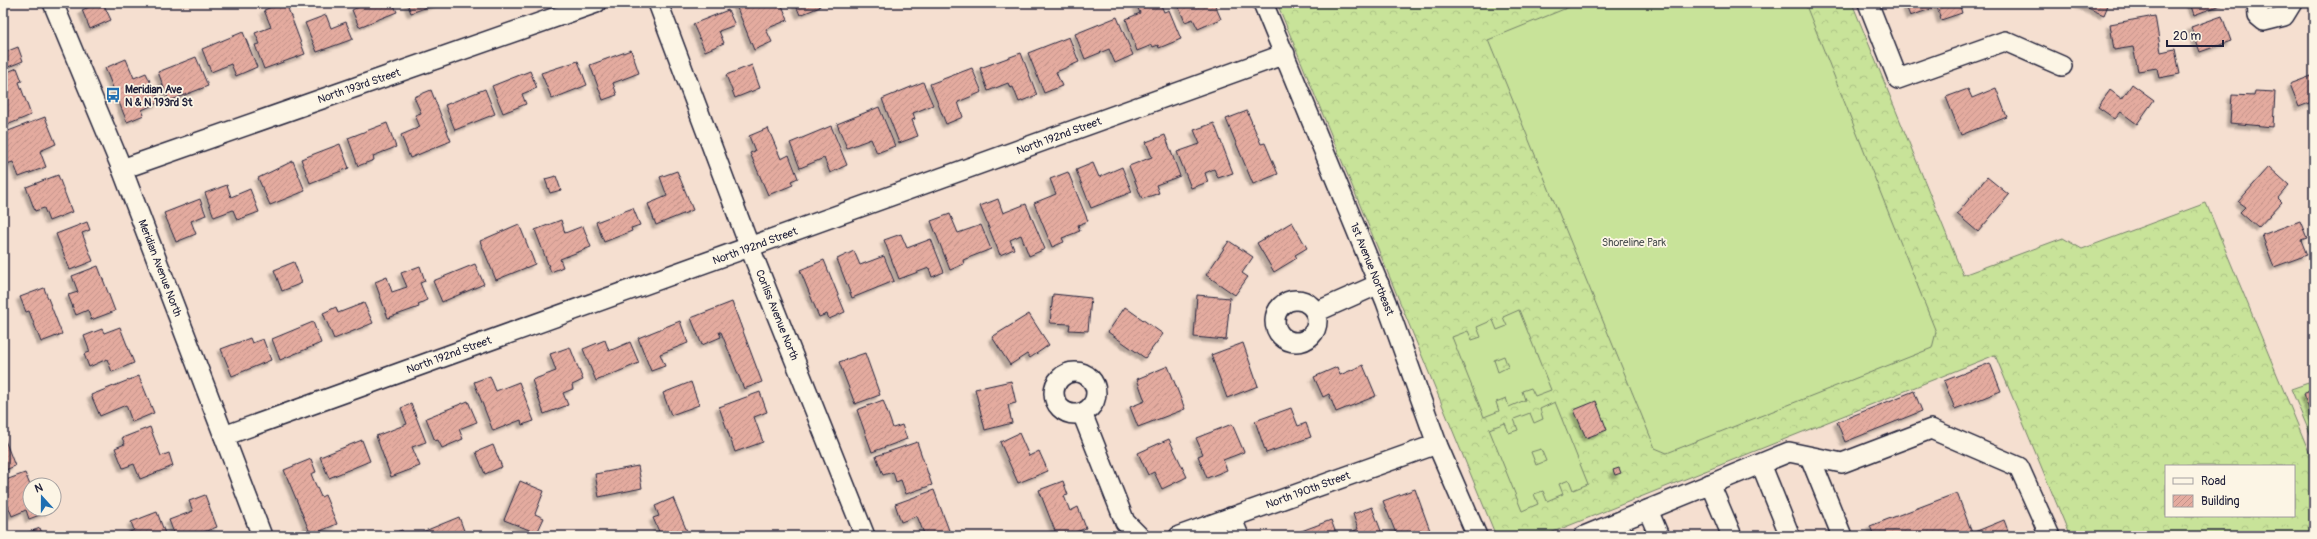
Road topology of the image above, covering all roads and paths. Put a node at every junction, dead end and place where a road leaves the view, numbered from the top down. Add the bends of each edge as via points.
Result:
1 (53, 3) edge
2 (596, 3) edge
3 (658, 3) edge
4 (1264, 3) edge
5 (1868, 3) edge
6 (2257, 3) edge
7 (2292, 3) edge
8 (1285, 54) junction
9 (2062, 66) dead end
10 (122, 169) junction
11 (750, 248) junction
12 (1379, 284) junction
13 (1316, 312) dead end
14 (1082, 413) dead end
15 (224, 436) junction
16 (1437, 444) junction
17 (1810, 457) junction
18 (1761, 464) junction
19 (1710, 484) junction
20 (1648, 510) junction
21 (1231, 517) junction
22 (262, 536) edge
23 (865, 536) edge
24 (1139, 536) edge
25 (1179, 536) edge
26 (1239, 536) edge
27 (1477, 536) edge
28 (1584, 536) edge
29 (1659, 536) edge
30 (1732, 536) edge
31 (1790, 536) edge
32 (1842, 536) edge
33 (2050, 536) edge

1 - 10 street, Meridian Avenue North
2 - 10 street, North 193rd Street
3 - 11 street, Corliss Avenue North
4 - 8 street, 1st Avenue Northeast
5 - 9 street via 1898,79 2005,41
6 - 7 street via 2258,16 2264,21 2284,16
8 - 11 street, North 192nd Street
8 - 12 street, 1st Avenue Northeast
10 - 15 street, Meridian Avenue North
11 - 15 street, North 192nd Street
11 - 23 street, Corliss Avenue North
12 - 13 street
12 - 16 street, 1st Avenue Northeast
14 - 24 street via 1124,522
15 - 22 street, Meridian Avenue North
16 - 21 street, North 190th Street
16 - 27 street, 1st Avenue Northeast
17 - 18 street via 1789,452
17 - 32 street
17 - 33 street via 1842,463 1931,429 2019,466
18 - 19 street
18 - 31 street
19 - 20 street
19 - 30 street
20 - 28 street
20 - 29 street
21 - 25 street, North 190th Street
21 - 26 street

